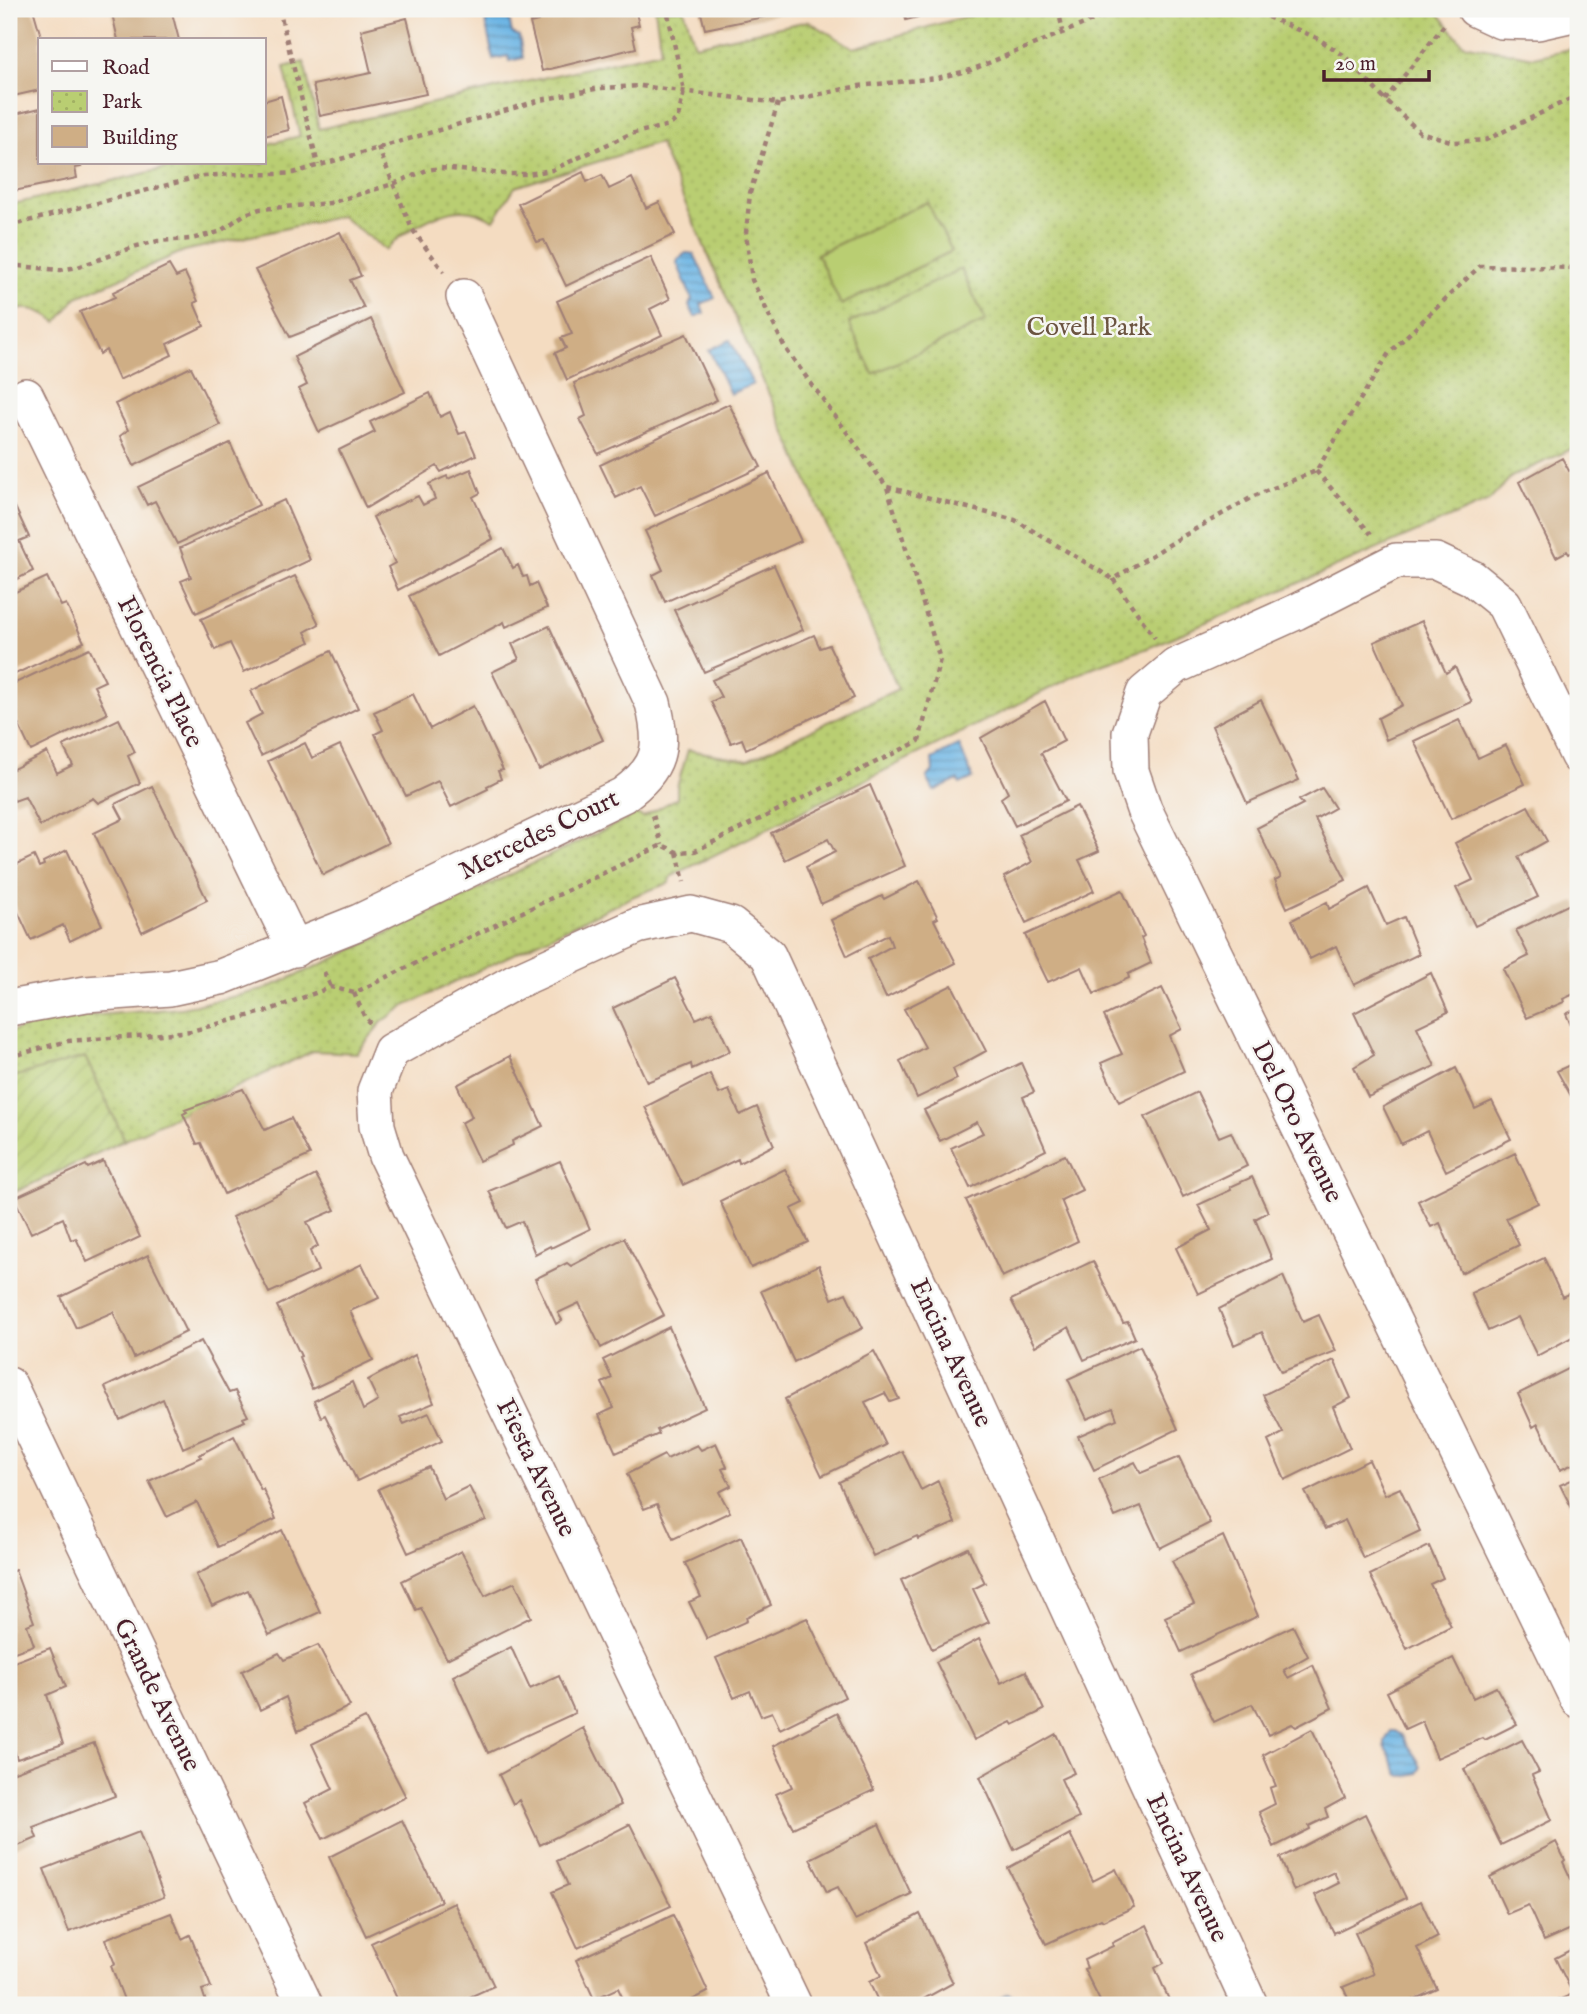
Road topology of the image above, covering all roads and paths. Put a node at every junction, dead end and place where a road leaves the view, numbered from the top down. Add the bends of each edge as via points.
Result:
1 (279, 9) edge
2 (667, 9) edge
3 (1058, 9) edge
4 (1121, 9) edge
5 (1248, 9) edge
6 (1578, 13) edge
7 (1475, 16) edge
8 (1063, 32) junction
9 (684, 90) junction
10 (1578, 94) edge
11 (1385, 100) junction
12 (778, 103) junction
13 (378, 147) junction
14 (318, 165) junction
15 (393, 184) junction
16 (9, 226) edge
17 (9, 265) edge
18 (1578, 268) edge
19 (464, 298) joint
20 (26, 396) dead end
21 (1316, 471) junction
22 (1396, 561) junction
23 (1113, 579) junction
24 (1176, 666) junction
25 (1578, 756) edge
26 (295, 949) junction
27 (514, 982) joint
28 (9, 1008) edge
29 (9, 1385) edge
30 (1578, 1700) edge
31 (306, 2005) edge
32 (794, 2005) edge
33 (1250, 2005) edge

1 - 14 path
2 - 9 path
3 - 8 path
4 - 8 path
5 - 11 path via 1336,50
6 - 7 street via 1538,22
7 - 11 path
8 - 12 path via 971,71 859,86
9 - 12 path
9 - 13 path via 600,88 541,100
9 - 15 path via 678,118 670,125 629,134 552,170 505,174 440,168
10 - 11 path via 1486,140 1454,142 1420,132
12 - 23 path via 750,193 746,233 752,280 785,348 887,487 1015,520
13 - 14 path
13 - 15 path
14 - 16 path via 293,173 198,177
15 - 17 path via 330,202 260,209 219,232 137,246 78,267 60,270
15 - 19 path via 412,229
18 - 21 path via 1479,266 1389,353
19 - 26 street, Mercedes Court via 653,704 658,748 642,781 623,795
20 - 26 street, Florencia Place
21 - 22 path
21 - 23 path via 1256,495
22 - 24 street, Del Oro Avenue
22 - 25 street via 1436,561 1472,578 1504,604
23 - 24 path
24 - 30 street, Del Oro Avenue via 1144,693 1130,733 1131,771 1144,809
26 - 28 street, Mercedes Court via 221,977 170,988 86,994
27 - 32 street, Fiesta Avenue via 391,1051 375,1091 377,1126 386,1156
27 - 33 street, Encina Avenue via 637,926 691,914 731,925 768,956
29 - 31 street, Grande Avenue

